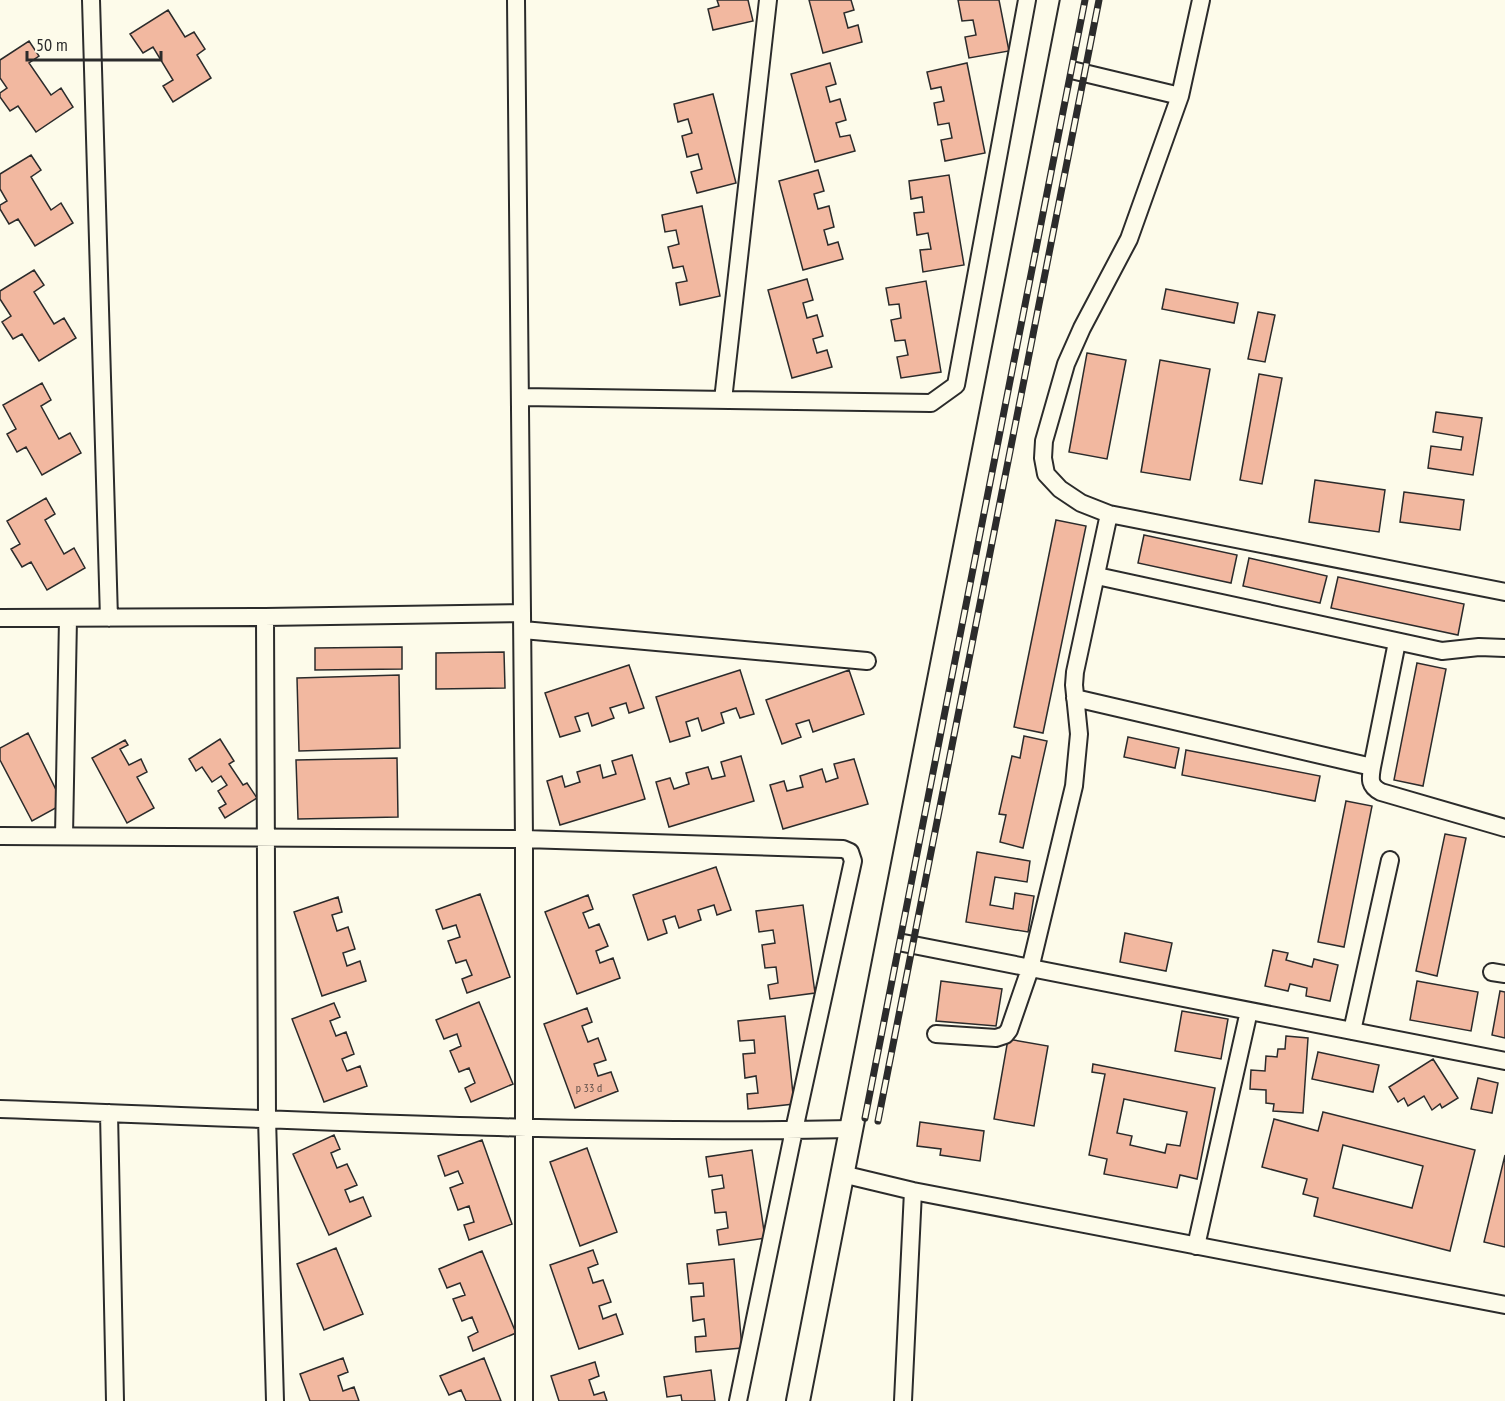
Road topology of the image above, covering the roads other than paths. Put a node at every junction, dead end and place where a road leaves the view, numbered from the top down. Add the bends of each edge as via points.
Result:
1 (91, 0) edge
2 (516, 0) edge
3 (768, 0) edge
4 (1027, 0) edge
5 (1072, 0) edge
6 (1201, 0) edge
7 (1059, 67) junction
8 (1180, 96) junction
9 (521, 397) junction
10 (723, 400) junction
11 (1109, 514) junction
12 (1097, 576) junction
13 (1505, 592) edge
14 (265, 617) junction
15 (0, 618) edge
16 (68, 618) junction
17 (109, 618) junction
18 (523, 622) junction
19 (1397, 642) junction
20 (1505, 648) edge
21 (867, 662) dead end
22 (1075, 698) junction
23 (1372, 767) junction
24 (1505, 828) edge
25 (0, 836) edge
26 (64, 836) junction
27 (266, 836) junction
28 (524, 839) junction
29 (1390, 860) dead end
30 (888, 940) junction
31 (1030, 969) junction
32 (1249, 1011) junction
33 (1352, 1031) junction
34 (936, 1034) dead end
35 (1505, 1060) edge
36 (0, 1109) edge
37 (109, 1113) junction
38 (267, 1118) junction
39 (524, 1127) junction
40 (851, 1129) junction
41 (794, 1130) junction
42 (842, 1174) junction
43 (913, 1191) junction
44 (1196, 1246) junction
45 (1505, 1305) edge
46 (115, 1401) edge
47 (275, 1401) edge
48 (524, 1401) edge
49 (738, 1401) edge
50 (798, 1401) edge
51 (903, 1401) edge

1 - 17 street
2 - 9 street
3 - 10 street
4 - 10 street via 956,385 931,403
5 - 7 street
6 - 8 street
7 - 8 street
7 - 30 street
8 - 11 street via 1129,238 1066,364 1044,441 1046,474 1081,503
9 - 10 street
9 - 18 street
11 - 12 street
11 - 13 street
12 - 19 street
12 - 22 street via 1075,672
14 - 17 street
14 - 18 street
14 - 27 street
15 - 16 street
16 - 17 street
16 - 26 street
18 - 21 street
18 - 28 street
19 - 20 street via 1442,651
19 - 23 street
22 - 23 street
22 - 31 street via 1079,734 1074,786
23 - 24 street via 1371,783 1381,792
25 - 26 street
26 - 27 street
27 - 28 street
27 - 38 street
28 - 39 street
28 - 41 street via 850,852 853,861
29 - 33 street
30 - 31 street
30 - 40 street
31 - 32 street
31 - 34 street via 1005,1035 986,1038
32 - 33 street
32 - 44 street
33 - 35 street
36 - 37 street
37 - 38 street
37 - 46 street
38 - 39 street
38 - 47 street
39 - 41 street
39 - 48 street
40 - 41 street
40 - 42 street
41 - 49 street
42 - 43 street
42 - 50 street
43 - 44 street
43 - 51 street
44 - 45 street

